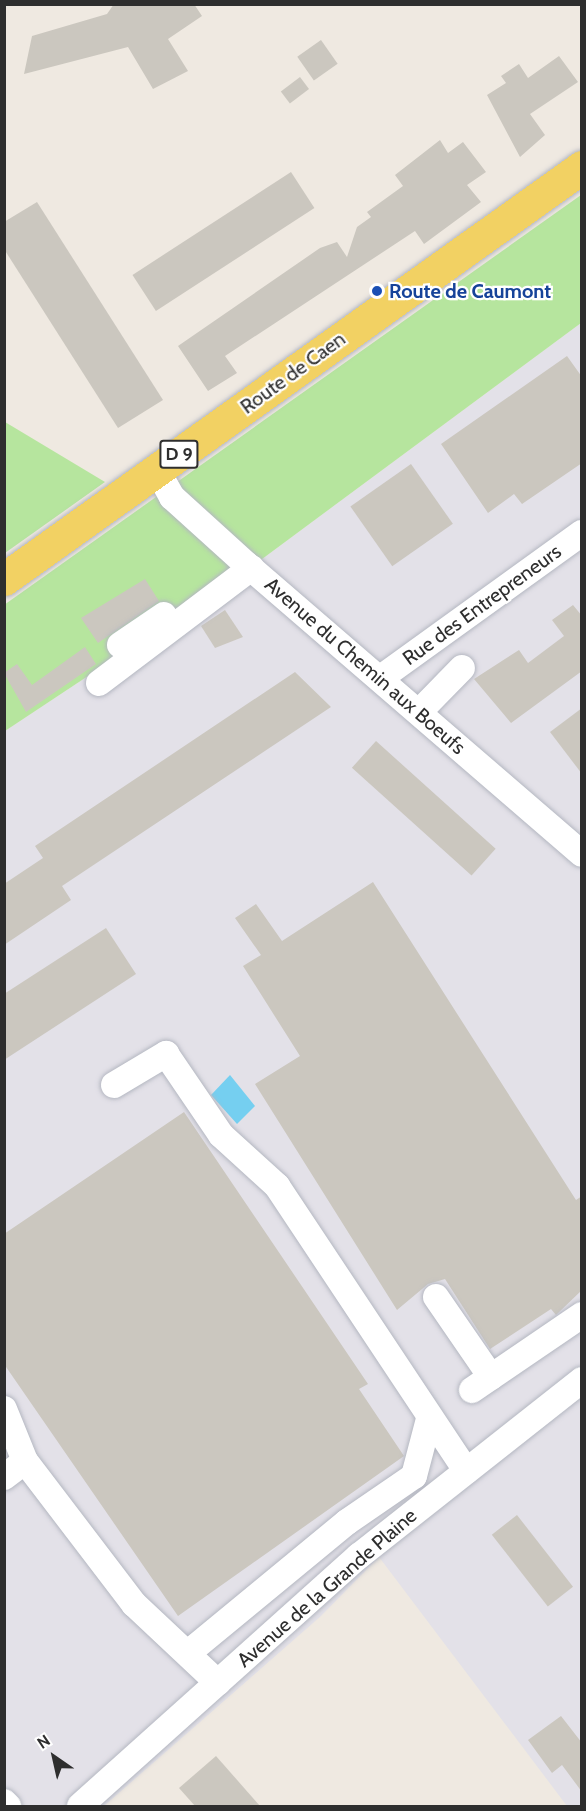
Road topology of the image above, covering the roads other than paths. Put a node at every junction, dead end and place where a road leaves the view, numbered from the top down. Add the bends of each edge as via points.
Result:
1 (582, 167) edge
2 (157, 470) junction
3 (582, 533) edge
4 (243, 561) junction
5 (4, 579) edge
6 (120, 645) dead end
7 (462, 668) dead end
8 (381, 677) junction
9 (99, 683) dead end
10 (420, 711) junction
11 (582, 854) edge
12 (114, 1085) dead end
13 (436, 1297) dead end
14 (582, 1315) edge
15 (582, 1380) edge
16 (4, 1409) edge
17 (429, 1419) junction
18 (25, 1461) junction
19 (466, 1471) junction
20 (4, 1477) edge
21 (188, 1653) junction
22 (218, 1683) junction
23 (4, 1802) edge
24 (8, 1806) edge
25 (80, 1806) edge

1 - 2 main road, Route de Caen / D 9
2 - 4 street, Avenue du Chemin aux Boeufs via 172,497
2 - 5 main road, Route de Caen / D 9
3 - 8 street, Rue des Entrepreneurs
4 - 6 street
4 - 8 street, Avenue du Chemin aux Boeufs
4 - 9 street
7 - 10 street
8 - 10 street, Avenue du Chemin aux Boeufs
10 - 11 street, Avenue du Chemin aux Boeufs
12 - 17 street via 166,1054 221,1135 277,1186
13 - 14 street via 481,1384
15 - 19 street, Avenue de la Grande Plaine
16 - 18 street
17 - 19 street
17 - 21 street via 414,1476 347,1522
18 - 20 street
18 - 21 street via 134,1604
19 - 22 street, Avenue de la Grande Plaine via 359,1556
21 - 22 street
22 - 25 street, Avenue de la Grande Plaine
23 - 24 street

